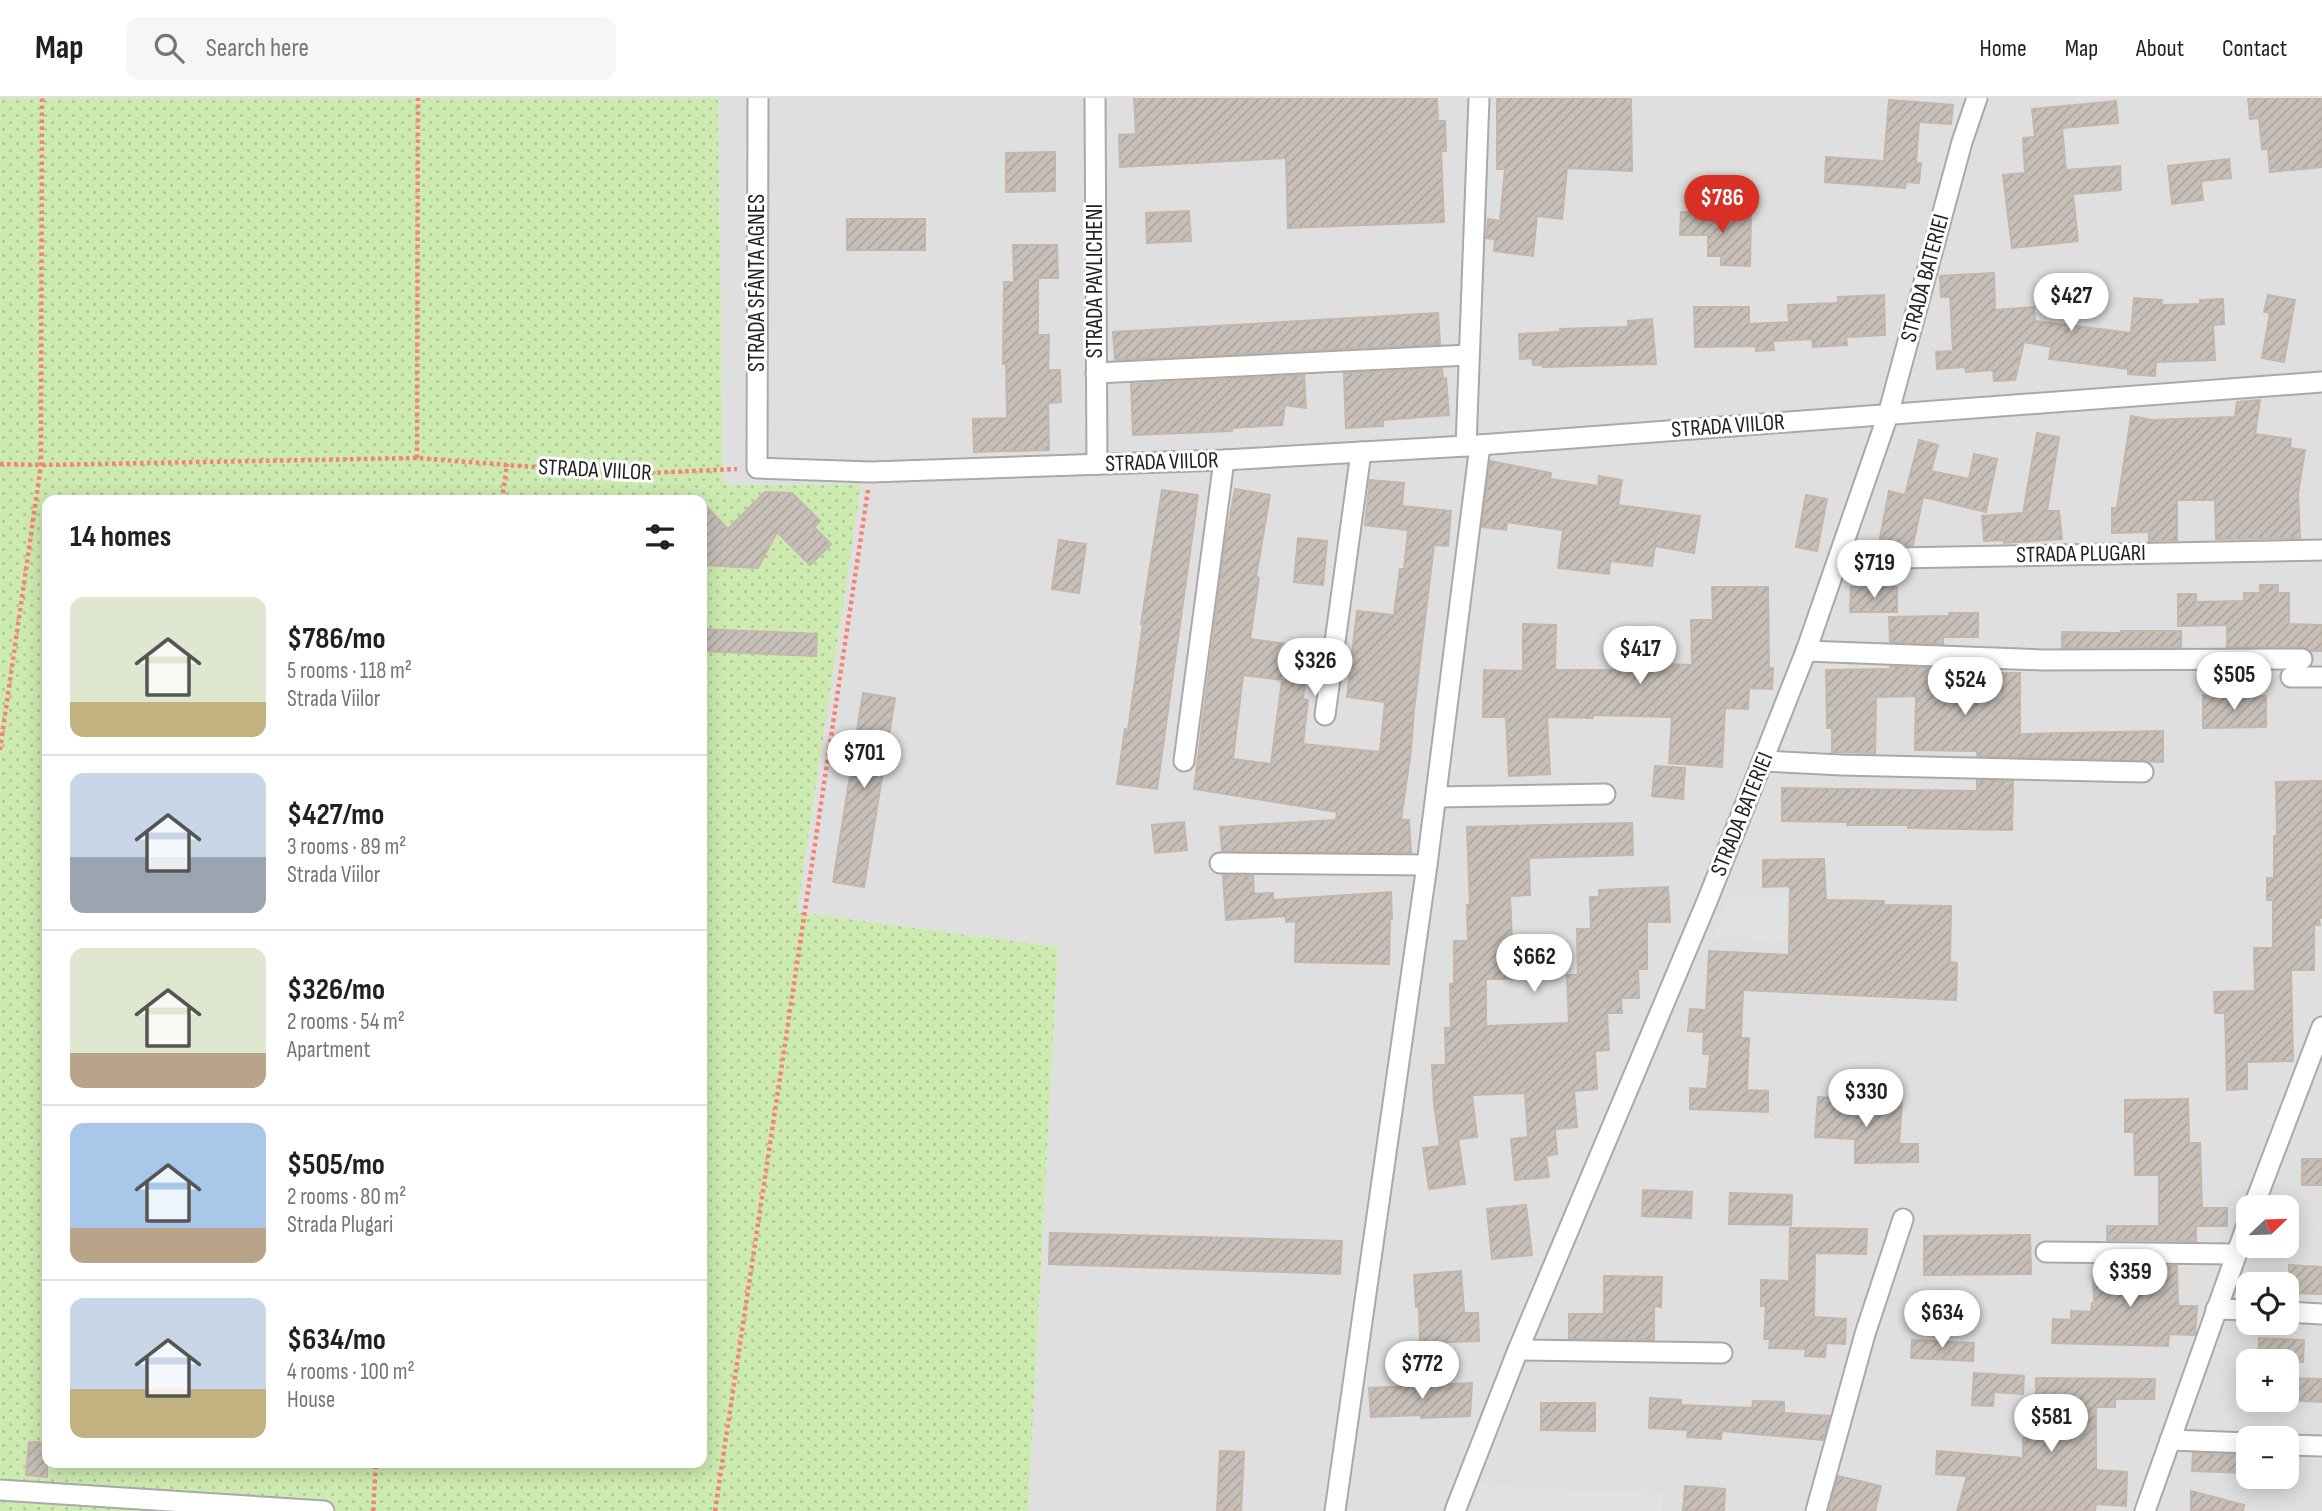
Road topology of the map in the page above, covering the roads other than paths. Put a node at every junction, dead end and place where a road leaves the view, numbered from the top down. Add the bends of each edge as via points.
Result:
1 (758, 98) edge
2 (1095, 98) edge
3 (1479, 98) edge
4 (1977, 98) edge
5 (1469, 355) junction
6 (1096, 373) junction
7 (2322, 382) edge
8 (1888, 415) junction
9 (1473, 445) junction
10 (1361, 452) junction
11 (1224, 460) junction
12 (1097, 464) junction
13 (757, 468) joint
14 (2322, 551) edge
15 (1840, 559) junction
16 (1806, 651) junction
17 (2302, 659) dead end
18 (2291, 677) dead end
19 (2322, 677) edge
20 (1325, 715) dead end
21 (1184, 761) dead end
22 (1764, 761) junction
23 (2143, 772) dead end
24 (1605, 794) dead end
25 (1436, 797) junction
26 (1220, 863) dead end
27 (1427, 865) junction
28 (2320, 1039) edge
29 (2258, 1195) edge
30 (1903, 1219) dead end
31 (2046, 1252) dead end
32 (2236, 1254) joint
33 (2216, 1309) junction
34 (2236, 1310) edge
35 (2299, 1313) edge
36 (2322, 1314) edge
37 (1518, 1350) junction
38 (1723, 1353) dead end
39 (2170, 1440) junction
40 (2236, 1443) edge
41 (2299, 1445) edge
42 (2322, 1446) edge
43 (0, 1490) edge
44 (324, 1511) edge
45 (1335, 1511) edge
46 (1455, 1511) edge
47 (1816, 1511) edge
48 (2145, 1511) edge

1 - 13 street, STRADA SFÂNTA AGNES
2 - 6 street, STRADA PAVLICHENI
3 - 5 street
4 - 8 street, STRADA BATERIEI
5 - 6 street
5 - 9 street
6 - 12 street, STRADA PAVLICHENI
7 - 8 street, STRADA VIILOR
8 - 9 street, STRADA VIILOR
8 - 15 street, STRADA BATERIEI
9 - 10 street, STRADA VIILOR
9 - 25 street
10 - 11 street, STRADA VIILOR
10 - 20 street
11 - 12 street, STRADA VIILOR
11 - 21 street
12 - 13 street, STRADA VIILOR via 871,472
14 - 15 street, STRADA PLUGARI
15 - 16 street, STRADA BATERIEI
16 - 17 street via 2044,660
16 - 22 street, STRADA BATERIEI
18 - 19 street
22 - 23 street
22 - 37 street, STRADA BATERIEI
24 - 25 street
25 - 27 street
26 - 27 street
27 - 45 street
28 - 29 street
30 - 47 street via 1865,1334
31 - 32 street
32 - 33 street
33 - 34 street
33 - 39 street
35 - 36 street
37 - 38 street
37 - 46 street, STRADA BATERIEI
39 - 40 street
39 - 48 street
41 - 42 street
43 - 44 street

